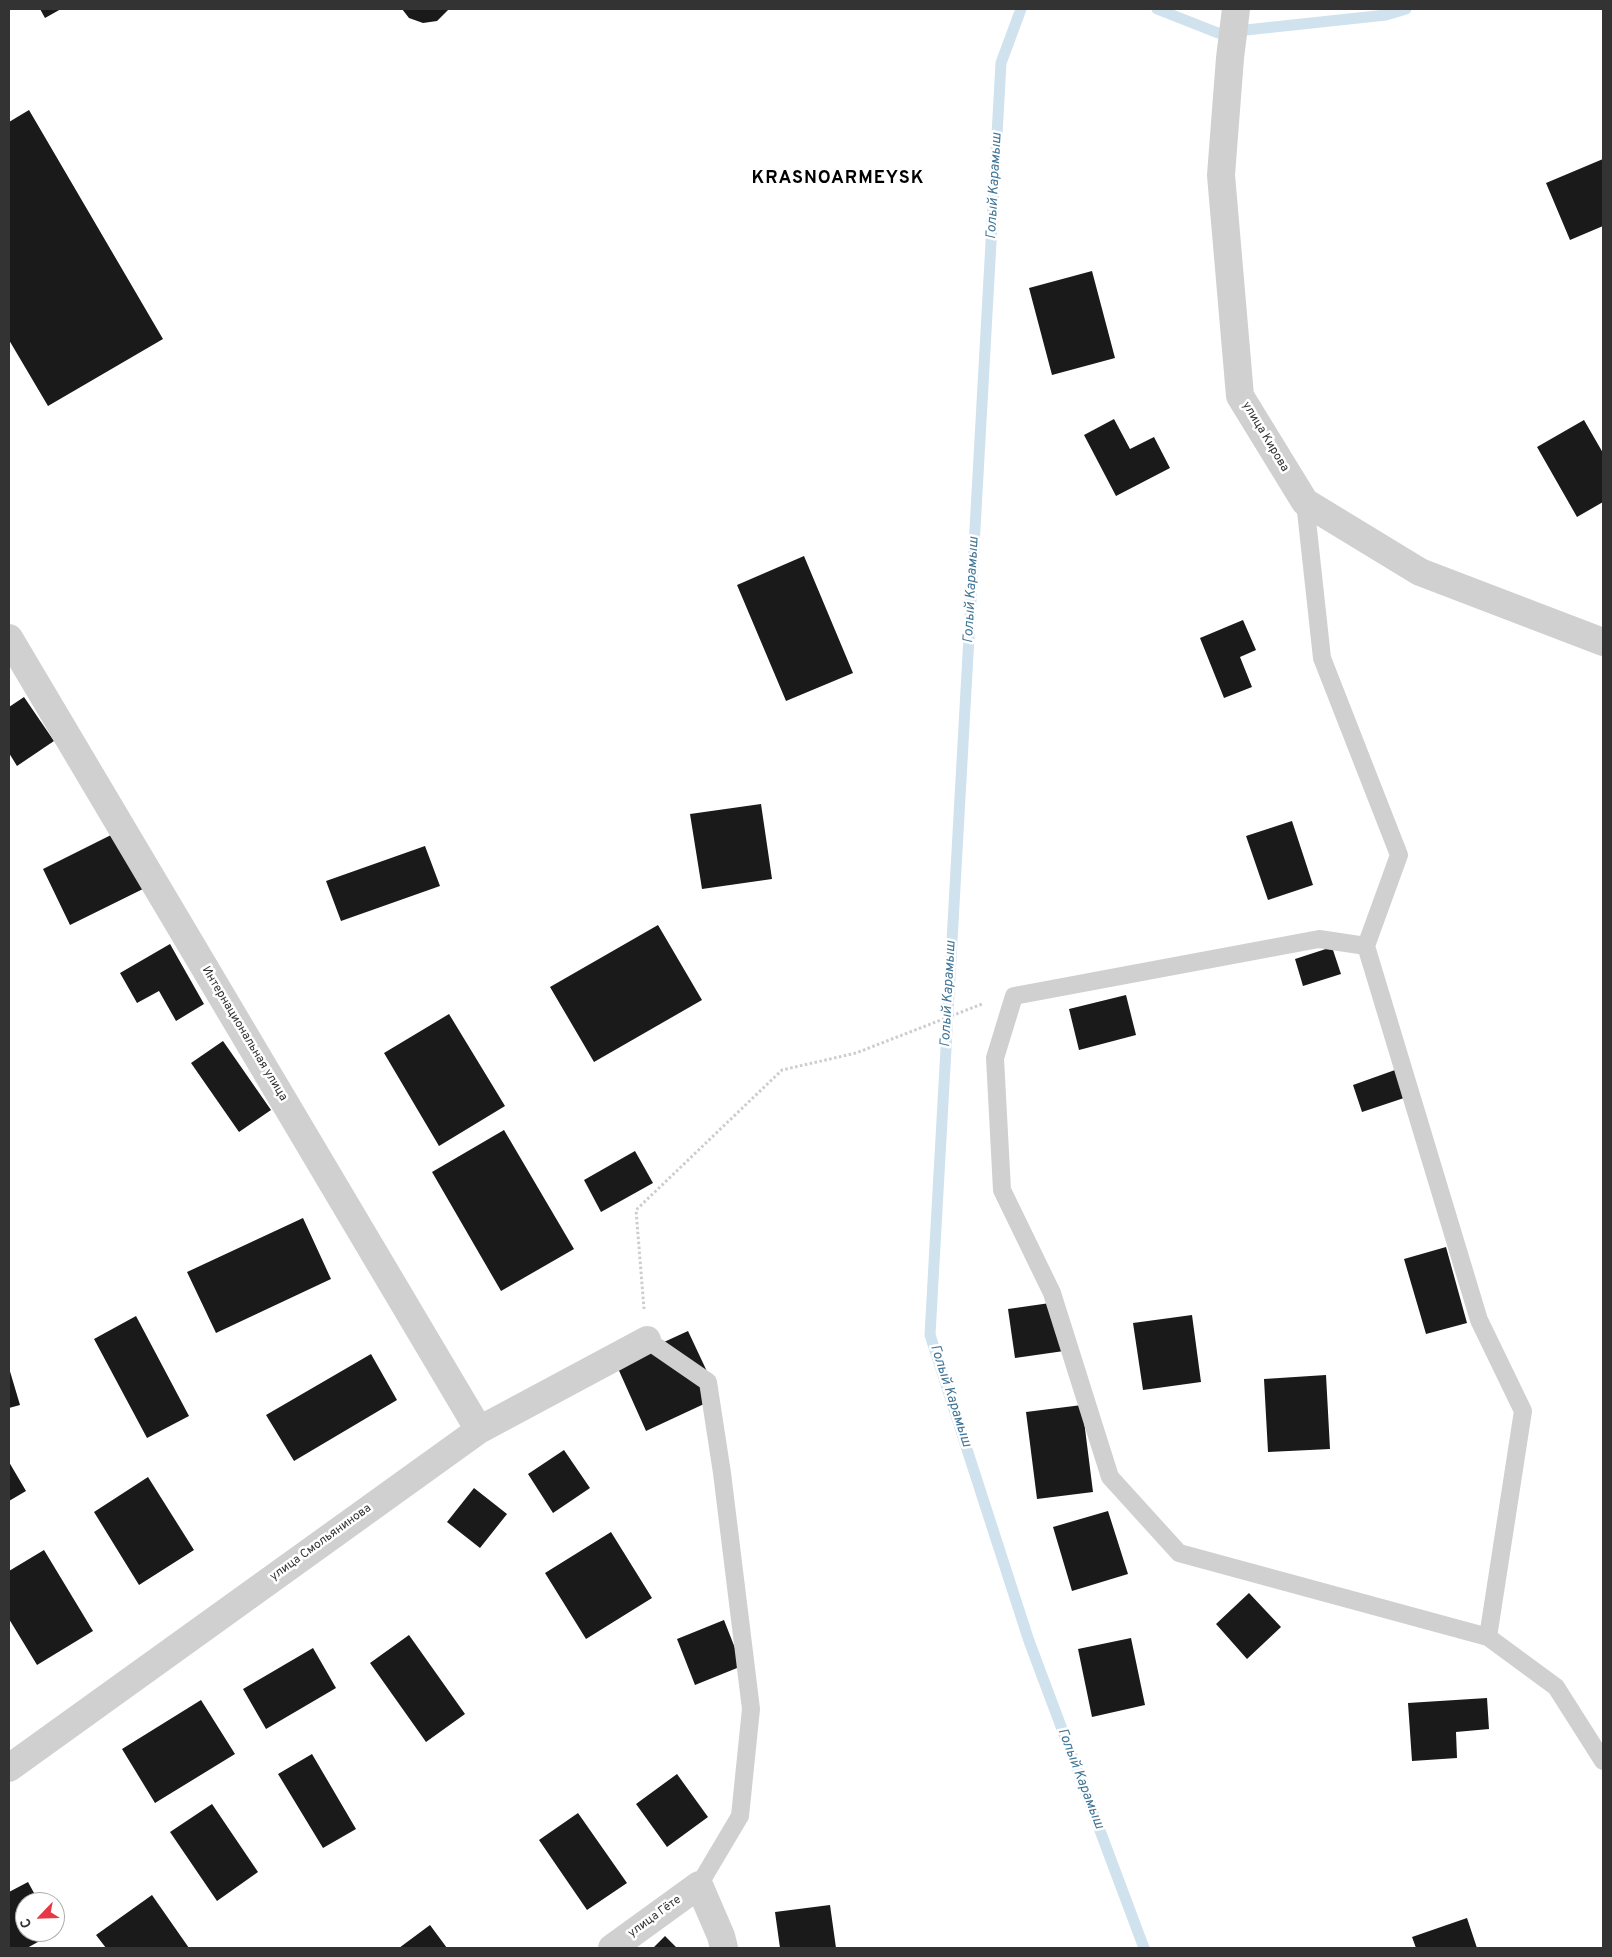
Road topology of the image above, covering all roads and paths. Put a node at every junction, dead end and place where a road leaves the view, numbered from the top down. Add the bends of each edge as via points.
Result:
1 (1236, 9) edge
2 (1305, 502) junction
3 (9, 638) edge
4 (1603, 642) edge
5 (1366, 946) junction
6 (990, 1001) dead end
7 (647, 1340) junction
8 (479, 1430) junction
9 (1488, 1637) junction
10 (1603, 1761) edge
11 (9, 1768) edge
12 (699, 1885) junction
13 (612, 1948) edge
14 (724, 1948) edge

1 - 2 street, улица Кирова via 1222,175 1240,396
2 - 4 street, улица Кирова via 1420,572
2 - 5 lane via 1322,658 1399,855
3 - 8 street, Интернациональная улица
5 - 9 lane via 1479,1320 1523,1411
5 - 9 lane via 1319,939 1014,996 995,1058 1002,1190 1052,1293 1110,1477 1179,1553
6 - 7 path via 856,1053 782,1070 636,1210
7 - 8 street, улица Смольянинова
7 - 12 lane via 708,1382 751,1709 740,1816
8 - 11 street, улица Смольянинова
9 - 10 lane via 1556,1688
12 - 13 street, улица Гёте
12 - 14 street

